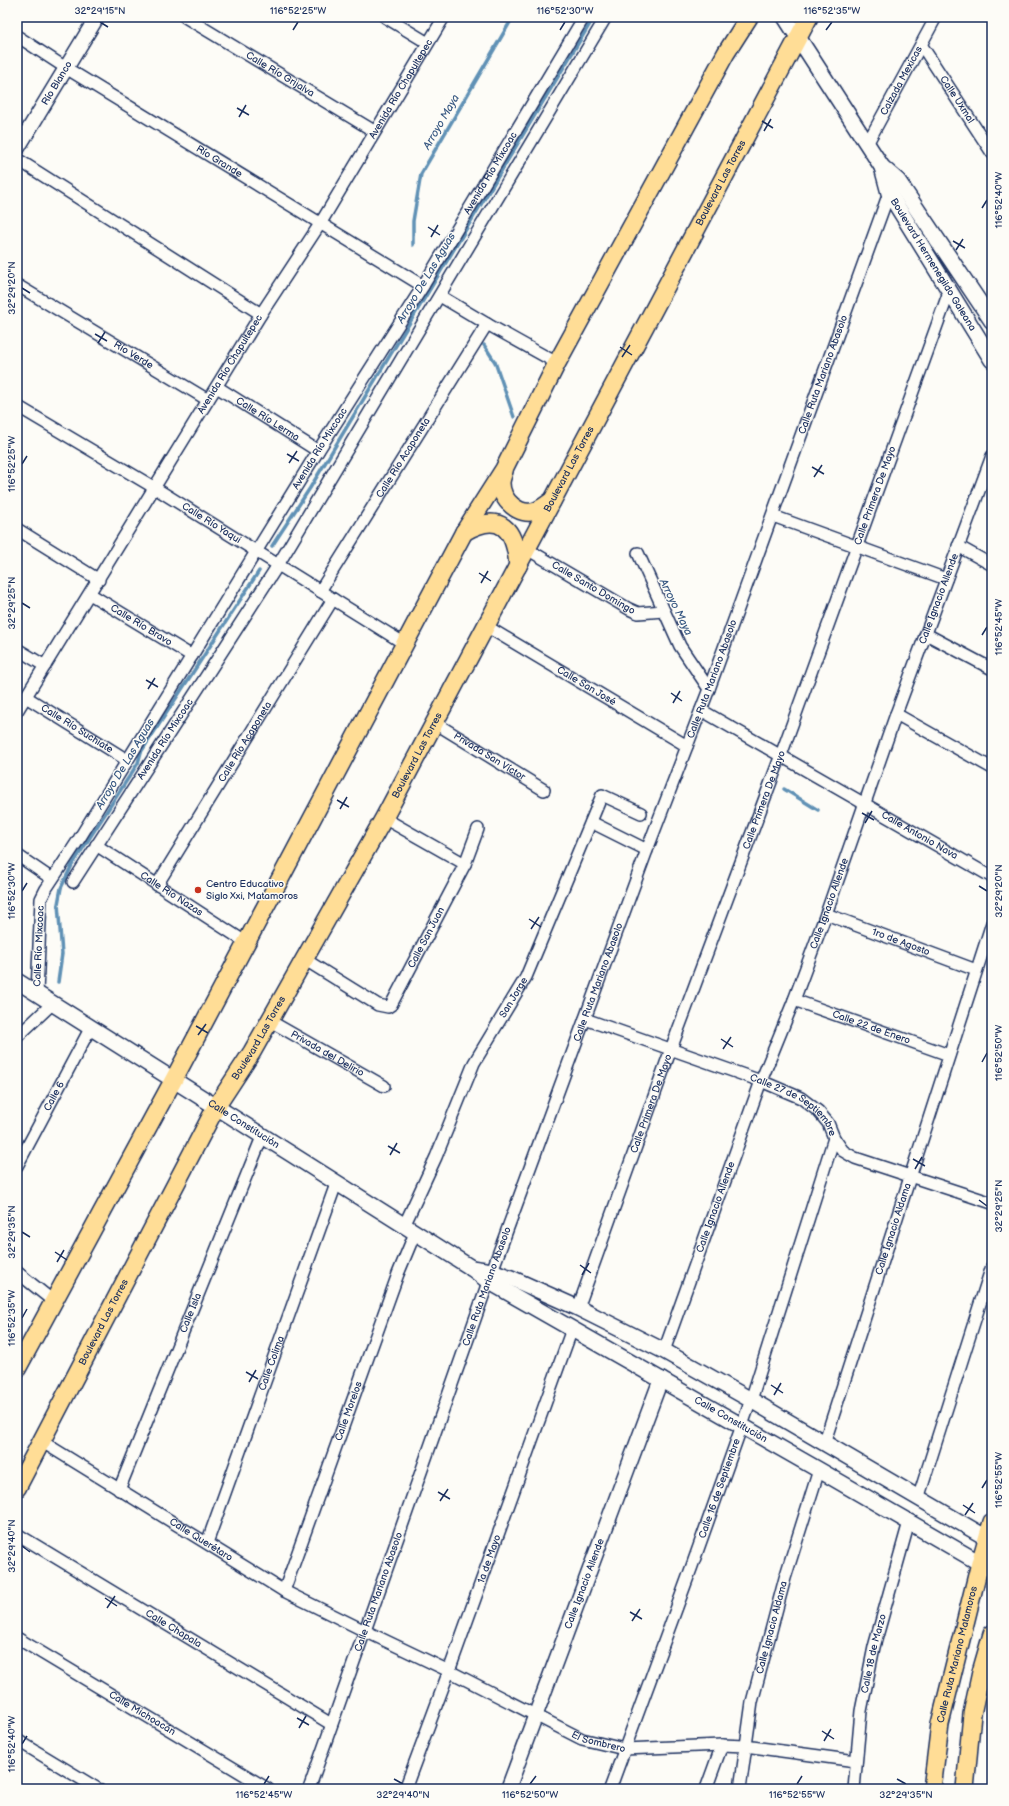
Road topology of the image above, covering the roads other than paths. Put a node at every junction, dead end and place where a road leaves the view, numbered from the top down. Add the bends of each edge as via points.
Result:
1 (97, 17) edge
2 (186, 17) edge
3 (385, 17) edge
4 (444, 17) edge
5 (584, 17) edge
6 (606, 17) edge
7 (749, 17) edge
8 (785, 17) edge
9 (809, 17) edge
10 (936, 17) edge
11 (17, 36) edge
12 (798, 37) junction
13 (428, 43) junction
14 (922, 46) junction
15 (66, 68) junction
16 (374, 131) junction
17 (867, 144) junction
18 (17, 149) edge
19 (992, 153) edge
20 (17, 159) edge
21 (882, 167) junction
22 (898, 181) junction
23 (889, 193) junction
24 (320, 224) junction
25 (17, 285) edge
26 (423, 286) junction
27 (949, 292) junction
28 (440, 296) junction
29 (261, 314) junction
30 (992, 321) edge
31 (487, 324) junction
32 (992, 360) edge
33 (557, 363) junction
34 (217, 386) junction
35 (208, 400) junction
36 (17, 406) edge
37 (318, 451) junction
38 (992, 456) edge
39 (504, 469) junction
40 (155, 488) junction
41 (553, 500) junction
42 (773, 516) junction
43 (17, 529) edge
44 (464, 532) junction
45 (856, 546) junction
46 (958, 546) junction
47 (527, 549) junction
48 (257, 551) junction
49 (638, 554) dead end
50 (278, 565) junction
51 (992, 565) edge
52 (518, 566) junction
53 (946, 579) junction
54 (99, 580) junction
55 (320, 591) junction
56 (90, 594) junction
57 (333, 599) junction
58 (664, 611) junction
59 (486, 626) junction
60 (926, 634) junction
61 (405, 644) junction
62 (17, 648) edge
63 (192, 656) junction
64 (45, 666) junction
65 (992, 669) edge
66 (709, 689) junction
67 (26, 697) junction
68 (701, 710) junction
69 (17, 711) edge
70 (896, 714) junction
71 (435, 723) junction
72 (687, 746) junction
73 (781, 755) junction
74 (128, 760) junction
75 (992, 768) edge
76 (544, 790) dead end
77 (865, 803) junction
78 (641, 813) dead end
79 (384, 818) junction
80 (591, 822) junction
81 (478, 829) dead end
82 (96, 845) junction
83 (647, 850) junction
84 (17, 855) edge
85 (465, 864) junction
86 (992, 877) edge
87 (52, 879) junction
88 (73, 882) dead end
89 (157, 885) junction
90 (826, 914) junction
91 (992, 923) edge
92 (247, 943) junction
93 (304, 959) junction
94 (976, 970) junction
95 (17, 981) edge
96 (37, 993) junction
97 (794, 1000) junction
98 (53, 1003) junction
99 (585, 1019) junction
100 (270, 1021) junction
101 (91, 1027) junction
102 (17, 1037) edge
103 (671, 1049) junction
104 (949, 1055) junction
105 (174, 1080) junction
106 (761, 1081) junction
107 (384, 1086) dead end
108 (216, 1107) junction
109 (262, 1137) junction
110 (834, 1138) junction
111 (17, 1166) edge
112 (911, 1177) junction
113 (336, 1184) junction
114 (992, 1203) edge
115 (410, 1230) junction
116 (992, 1266) edge
117 (17, 1272) edge
118 (490, 1276) junction
119 (53, 1301) junction
120 (578, 1308) junction
121 (572, 1329) junction
122 (664, 1351) junction
123 (17, 1369) edge
124 (661, 1379) junction
125 (750, 1400) junction
126 (741, 1426) junction
127 (41, 1441) junction
128 (824, 1444) junction
129 (820, 1470) junction
130 (17, 1488) edge
131 (119, 1490) junction
132 (918, 1499) junction
133 (909, 1522) junction
134 (992, 1522) edge
135 (17, 1534) edge
136 (989, 1540) edge
137 (206, 1543) junction
138 (986, 1566) edge
139 (284, 1591) junction
140 (365, 1631) junction
141 (992, 1634) edge
142 (17, 1638) edge
143 (450, 1671) junction
144 (535, 1716) junction
145 (331, 1724) junction
146 (17, 1740) edge
147 (722, 1745) junction
148 (745, 1746) junction
149 (624, 1749) junction
150 (856, 1761) junction
151 (98, 1789) edge
152 (268, 1789) edge
153 (309, 1789) edge
154 (405, 1789) edge
155 (508, 1789) edge
156 (610, 1789) edge
157 (706, 1789) edge
158 (740, 1789) edge
159 (854, 1789) edge
160 (932, 1789) edge
161 (965, 1789) edge

1 - 15 street, Río Blanco
2 - 16 street, Calle Río Grijalva
3 - 13 street
4 - 13 street, Avenida Río Chapultepec
5 - 26 street, Avenida Río Mixcoac
6 - 28 street, Avenida Río Mixcoac
7 - 33 main road via 726,53
8 - 12 main road, Boulevard Hermenegildo Galeana
9 - 12 main road, Boulevard Las Torres
10 - 14 street, Calzada Mexicas
11 - 15 street, Río Grande
12 - 17 main road, Boulevard Hermenegildo Galeana
12 - 41 main road, Boulevard Las Torres
13 - 16 street, Avenida Río Chapultepec
14 - 17 street, Calzada Mexicas
14 - 19 street, Calle Uxmal
15 - 18 street, Río Blanco
15 - 24 street, Río Grande
16 - 24 street, Avenida Río Chapultepec
17 - 21 main road, Boulevard Hermenegildo Galeana
20 - 29 street
21 - 22 main road, Boulevard Hermenegildo Galeana
21 - 23 main road, Boulevard Hermenegildo Galeana
22 - 23 street, Calle Ruta Mariano Abasolo
22 - 30 main road, Boulevard Hermenegildo Galeana
23 - 27 main road, Boulevard Hermenegildo Galeana
23 - 42 street, Calle Ruta Mariano Abasolo
24 - 26 street, Río Grande
24 - 29 street, Avenida Río Chapultepec
25 - 35 street, Río Verde
26 - 37 street, Avenida Río Mixcoac
27 - 32 main road, Boulevard Hermenegildo Galeana
27 - 45 street, Calle Primera De Mayo
28 - 31 street
28 - 50 street, Avenida Río Mixcoac
29 - 34 street, Avenida Río Chapultepec
31 - 33 street
31 - 55 street, Calle Río Acaponeta
33 - 39 main road
34 - 35 street, Avenida Río Chapultepec
34 - 37 street, Calle Río Lerma
35 - 40 street, Avenida Río Chapultepec
36 - 40 street, Calle Río Yaqui
37 - 48 street, Avenida Río Mixcoac
38 - 46 street, Calle Ignacio Allende
39 - 41 main road via 501,483 503,495 517,509 534,511
39 - 44 main road
40 - 48 street, Calle Río Yaqui
40 - 54 street, Avenida Río Chapultepec
41 - 47 main road, Boulevard Las Torres
42 - 45 street
42 - 66 street, Calle Ruta Mariano Abasolo
43 - 54 street
44 - 52 main road via 484,523 505,528 514,541
44 - 61 main road
45 - 53 street
45 - 73 street, Calle Primera De Mayo
46 - 51 street
46 - 53 street, Calle Ignacio Allende
47 - 52 main road, Boulevard Las Torres
47 - 58 street, Calle Santo Domingo via 638,613
48 - 50 street, Calle Río Yaqui
48 - 63 street, Avenida Río Mixcoac
49 - 58 street
50 - 55 street, Calle Río Yaqui
50 - 82 street, Avenida Río Mixcoac
52 - 59 main road, Boulevard Las Torres
53 - 60 street, Calle Ignacio Allende
54 - 56 street, Avenida Río Chapultepec
55 - 57 street, Calle Río Yaqui
56 - 63 street, Calle Río Bravo
56 - 64 street, Avenida Río Chapultepec
57 - 61 street, Calle Río Yaqui
57 - 89 street, Calle Río Acaponeta
58 - 66 street via 680,646
59 - 71 main road, Boulevard Las Torres
59 - 72 street, Calle San José
60 - 65 street
60 - 70 street, Calle Ignacio Allende
61 - 92 main road
62 - 64 street
63 - 74 street, Avenida Río Mixcoac
64 - 67 street, Avenida Río Chapultepec
66 - 68 street, Calle Ruta Mariano Abasolo
67 - 69 street, Avenida Río Chapultepec
67 - 74 street, Calle Río Suchiate
68 - 72 street, Calle Ruta Mariano Abasolo
68 - 73 street, Calle Antonio Nava
70 - 75 street
70 - 77 street, Calle Ignacio Allende
71 - 76 street, Privada San Víctor
71 - 79 main road, Boulevard Las Torres
72 - 83 street, Calle Ruta Mariano Abasolo
73 - 77 street, Calle Antonio Nava
73 - 103 street, Calle Primera De Mayo
74 - 87 street, Avenida Río Mixcoac
77 - 86 street, Calle Antonio Nava
77 - 90 street, Calle Ignacio Allende
78 - 80 street, San Jorge via 602,795
79 - 85 street
79 - 93 main road, Boulevard Las Torres
80 - 83 street
80 - 115 street, San Jorge via 526,977 474,1063
81 - 85 street
82 - 88 street, Avenida Río Mixcoac
82 - 89 street, Calle Río Nazas
83 - 99 street, Calle Ruta Mariano Abasolo
84 - 87 street
85 - 93 street, Calle San Juan via 394,1002 388,1007 378,1005
87 - 96 street, Calle Río Mixcoac via 42,899
89 - 92 street, Calle Río Nazas
90 - 94 street, 1ro de Agosto
90 - 97 street, Calle Ignacio Allende
91 - 94 street, Calle Ignacio Aldama
92 - 105 main road
93 - 100 main road, Boulevard Las Torres
94 - 104 street, Calle Ignacio Aldama
95 - 96 main road, Calle Constitución
96 - 98 main road, Calle Constitución
97 - 104 street, Calle 22 de Enero
97 - 106 street, Calle Ignacio Allende
98 - 101 main road, Calle Constitución
98 - 102 street
99 - 103 street, Calle 27 de Septiembre
99 - 118 street, Calle Ruta Mariano Abasolo
100 - 107 street, Privada del Delirio
100 - 108 main road, Boulevard Las Torres
101 - 105 main road, Calle Constitución
101 - 111 street, Calle 6
103 - 106 street, Calle 27 de Septiembre
103 - 120 street, Calle Primera De Mayo
104 - 112 street, Calle Ignacio Aldama
105 - 108 main road, Calle Constitución
105 - 119 main road
106 - 110 street, Calle 27 de Septiembre via 801,1098 818,1111 828,1123
106 - 122 street, Calle Ignacio Allende
108 - 109 main road, Calle Constitución
108 - 127 main road, Boulevard Las Torres
109 - 113 main road, Calle Constitución
109 - 131 street, Calle Isla
110 - 112 street, Calle 27 de Septiembre via 844,1151 855,1158
110 - 125 street, Calle 16 de Septiembre
112 - 114 street, Calle 27 de Septiembre
112 - 128 street, Calle Ignacio Aldama
113 - 115 main road, Calle Constitución
113 - 137 street, Calle Colima
115 - 118 main road, Calle Constitución via 470,1267
115 - 139 street, Calle Morelos via 398,1274
116 - 132 street
117 - 119 street
118 - 120 main road, Calle Constitución
118 - 121 main road, Calle Constitución
118 - 140 street, Calle Ruta Mariano Abasolo
119 - 123 main road
120 - 122 main road, Calle Constitución
121 - 124 main road, Calle Constitución
121 - 143 street, 1a de Mayo
122 - 125 main road, Calle Constitución
124 - 126 main road, Calle Constitución
124 - 144 street, Calle Ignacio Allende
125 - 126 street, Calle 16 de Septiembre
125 - 128 main road, Calle Constitución
126 - 129 main road, Calle Constitución
126 - 149 street, Calle 16 de Septiembre
127 - 130 main road, Boulevard Las Torres
127 - 131 street, Calle Querétaro
128 - 132 main road, Calle Constitución
129 - 133 main road, Calle Constitución
129 - 148 street, Calle Ignacio Aldama via 785,1578 752,1702
131 - 137 street, Calle Querétaro
132 - 136 main road, Calle Constitución
133 - 138 main road, Calle Constitución
133 - 150 street, Calle 18 de Marzo via 874,1647 861,1711
134 - 136 main road, Calle Ruta Mariano Matamoros
135 - 145 street, Calle Chapala
136 - 138 main road, Calle Ruta Mariano Matamoros
137 - 139 street, Calle Querétaro
138 - 160 main road, Calle Ruta Mariano Matamoros via 940,1724
139 - 140 street, Calle Querétaro
140 - 143 street, El Sombrero
140 - 145 street, Calle Ruta Mariano Abasolo
141 - 161 main road via 972,1714
142 - 152 street, Calle Michoacán
143 - 144 street, El Sombrero
143 - 154 street, 1a de Mayo
144 - 149 street, El Sombrero via 582,1739
144 - 155 street, Calle Ignacio Allende
145 - 153 street, Calle Ruta Mariano Abasolo
146 - 151 street
147 - 148 street, El Sombrero
147 - 149 street, El Sombrero
147 - 157 street
148 - 150 street, El Sombrero
148 - 158 street, Calle Ignacio Aldama
149 - 156 street, Calle 16 de Septiembre
150 - 159 street, Calle 18 de Marzo

